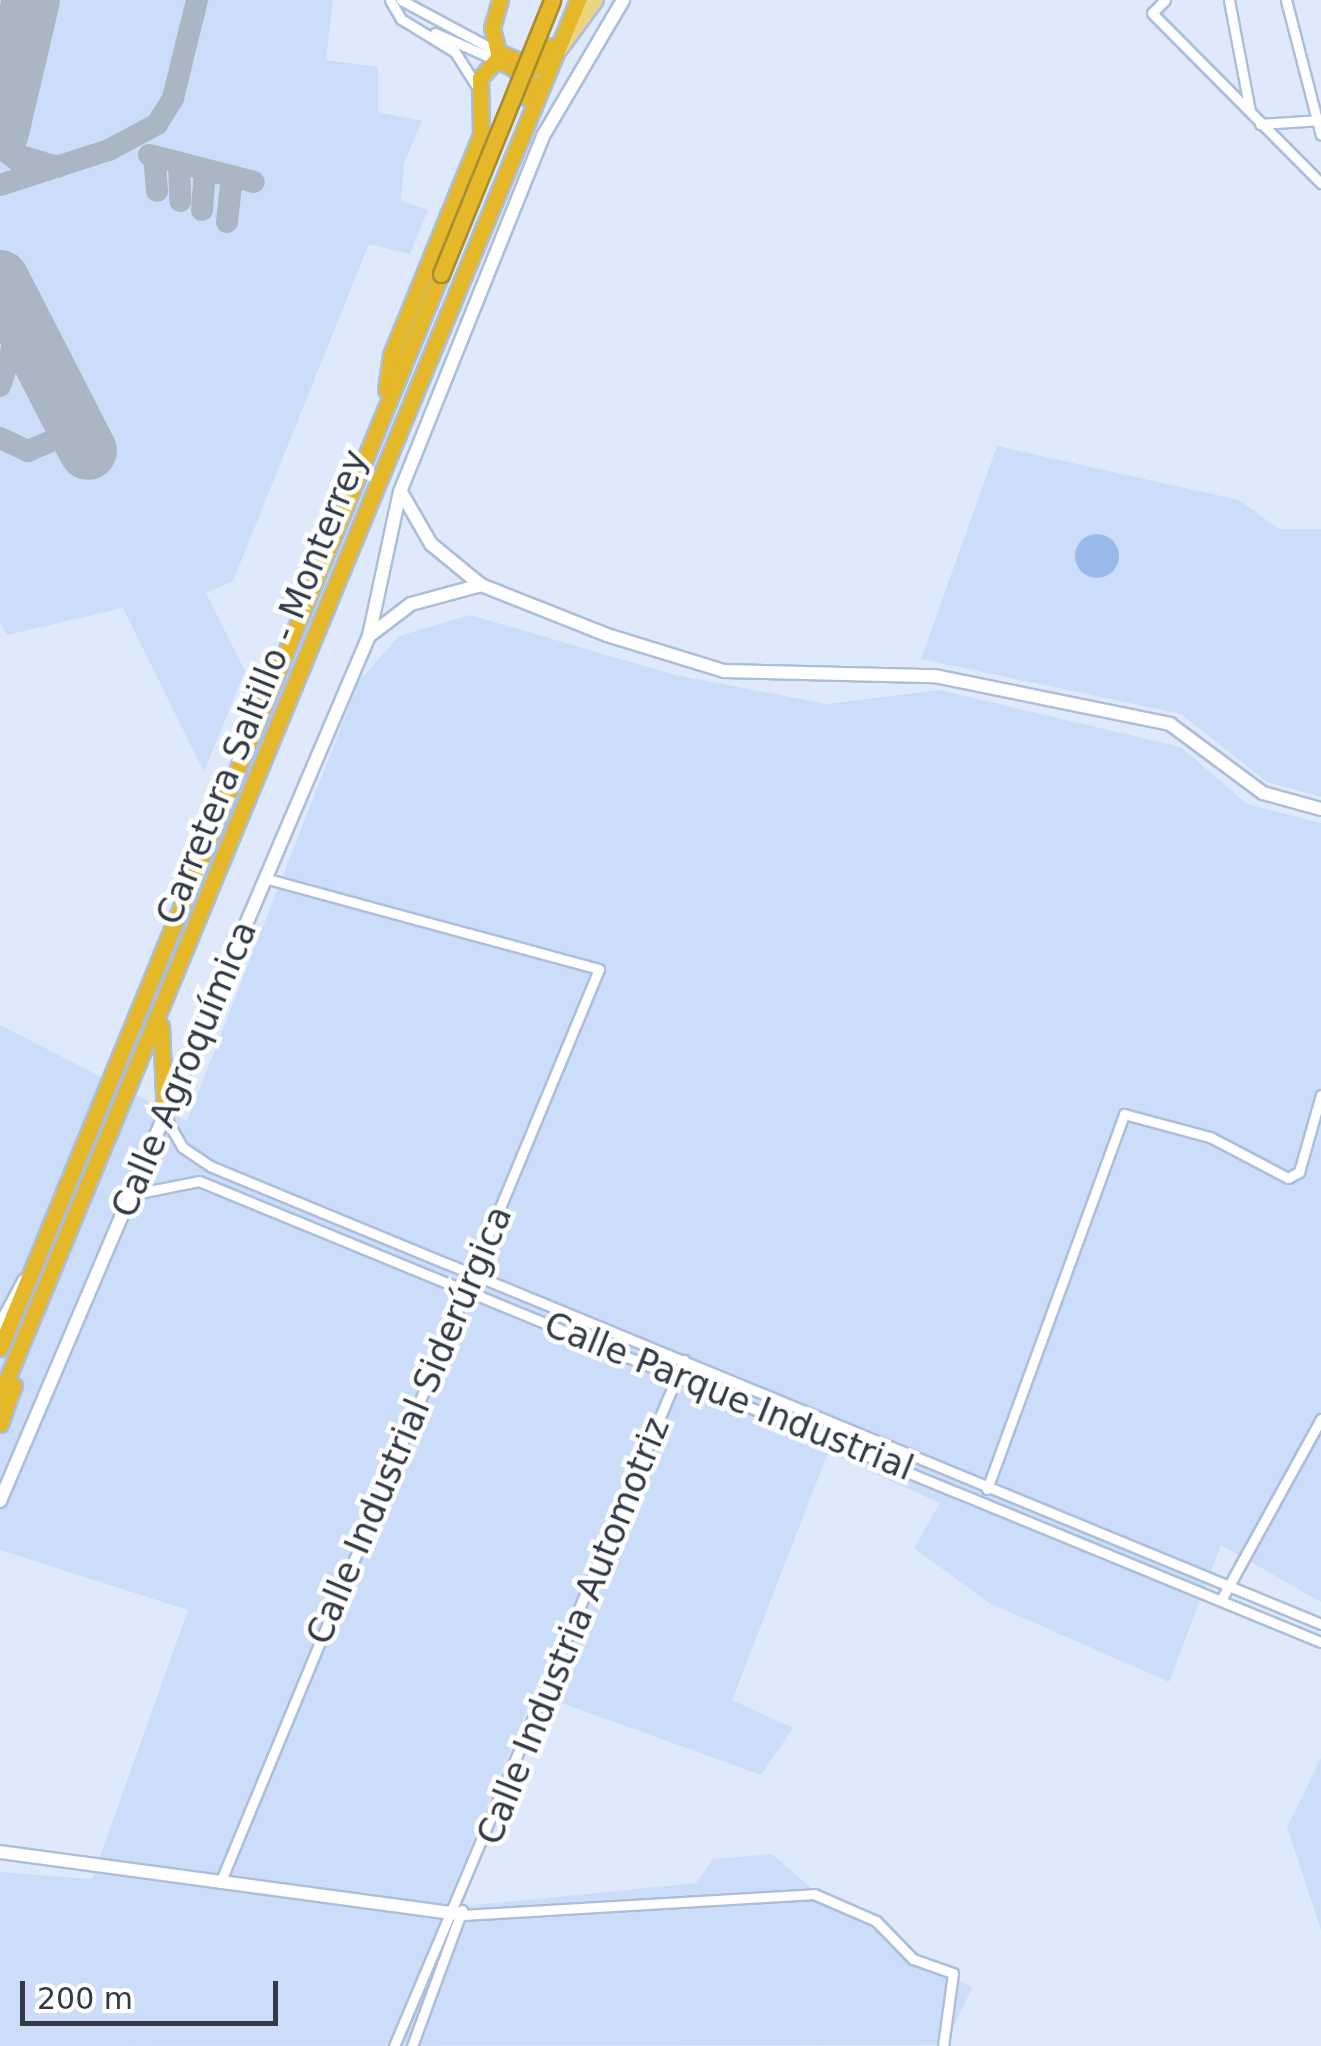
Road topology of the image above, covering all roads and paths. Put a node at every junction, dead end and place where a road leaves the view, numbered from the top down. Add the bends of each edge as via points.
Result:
1 (390, 0) edge
2 (401, 0) edge
3 (500, 0) edge
4 (552, 0) edge
5 (568, 0) edge
6 (578, 0) edge
7 (596, 0) edge
8 (623, 0) edge
9 (1165, 0) edge
10 (1229, 0) edge
11 (1286, 0) edge
12 (434, 33) dead end
13 (557, 54) junction
14 (497, 56) junction
15 (478, 88) junction
16 (1251, 114) junction
17 (1319, 120) edge
18 (1260, 124) junction
19 (1321, 135) edge
20 (1321, 182) edge
21 (462, 280) junction
22 (386, 395) junction
23 (400, 492) junction
24 (481, 585) junction
25 (369, 636) junction
26 (1321, 809) edge
27 (264, 878) junction
28 (161, 1014) junction
29 (160, 1076) junction
30 (179, 1082) junction
31 (1321, 1094) edge
32 (165, 1117) junction
33 (224, 1172) junction
34 (217, 1188) junction
35 (134, 1194) junction
36 (281, 1196) junction
37 (274, 1211) junction
38 (338, 1220) junction
39 (332, 1236) junction
40 (471, 1274) junction
41 (24, 1282) junction
42 (466, 1288) junction
43 (0, 1326) edge
44 (0, 1348) edge
45 (684, 1360) junction
46 (14, 1366) junction
47 (678, 1375) junction
48 (0, 1396) edge
49 (1321, 1419) edge
50 (0, 1424) edge
51 (988, 1486) junction
52 (983, 1500) junction
53 (0, 1502) edge
54 (1228, 1586) junction
55 (1222, 1600) junction
56 (1321, 1624) edge
57 (1321, 1642) edge
58 (0, 1852) edge
59 (220, 1883) junction
60 (462, 1908) junction
61 (448, 1914) junction
62 (394, 2046) edge
63 (412, 2046) edge
64 (943, 2046) edge

1 - 15 street via 401,18 460,58
2 - 14 street
3 - 14 highway via 492,28
4 - 22 highway, Carretera Saltillo - Monterrey, bridge
5 - 14 highway via 540,64
6 - 13 highway, Carretera Saltillo - Monterrey
7 - 13 main road
8 - 23 street, Calle Agroquímica via 543,136
9 - 16 street via 1152,14
10 - 16 street
11 - 17 street
12 - 14 street
13 - 21 highway, Carretera Saltillo - Monterrey
14 - 15 highway
14 - 21 highway via 532,89
15 - 22 highway via 481,134 391,355
16 - 18 street
17 - 18 street
17 - 19 street
18 - 20 street
21 - 28 highway, Carretera Saltillo - Monterrey
22 - 41 highway, Carretera Saltillo - Monterrey
23 - 24 street via 431,544
23 - 25 street, Calle Agroquímica
24 - 25 street via 411,604
24 - 26 street via 724,672 935,676 1170,724 1263,793
25 - 27 street, Calle Agroquímica
27 - 30 street, Calle Agroquímica
27 - 40 street, Calle Industrial Siderúrgica via 600,969
28 - 29 highway
28 - 46 highway, Carretera Saltillo - Monterrey
29 - 30 highway
29 - 32 highway
30 - 32 street, Calle Agroquímica
31 - 51 street via 1299,1172 1288,1178 1210,1137 1124,1114
32 - 33 street via 192,1156
32 - 35 street, Calle Agroquímica
33 - 34 street
33 - 36 street
34 - 35 street, Calle Parque Industrial via 188,1179
34 - 37 street, Calle Parque Industrial
35 - 53 street, Calle Agroquímica
36 - 37 street
36 - 38 street
37 - 39 street, Calle Parque Industrial
38 - 39 street
38 - 40 street
39 - 42 street, Calle Parque Industrial
40 - 42 street, Calle Industrial Siderúrgica
40 - 45 street
41 - 43 street
41 - 44 highway, Carretera Saltillo - Monterrey
42 - 47 street, Calle Parque Industrial
42 - 59 street, Calle Industrial Siderúrgica
45 - 47 street, Calle Industria Automotriz
45 - 51 street
46 - 48 highway, Carretera Saltillo - Monterrey
46 - 50 highway
47 - 52 street, Calle Parque Industrial
47 - 60 street, Calle Industria Automotriz
49 - 54 street
51 - 52 street
51 - 54 street
52 - 55 street, Calle Parque Industrial
54 - 55 street
54 - 56 street
55 - 57 street, Calle Parque Industrial
58 - 59 street
59 - 61 street
60 - 61 street
60 - 63 street, Calle Industria Automotriz
60 - 64 street via 748,1893 826,1897 876,1920 913,1960 953,1973
61 - 62 street

